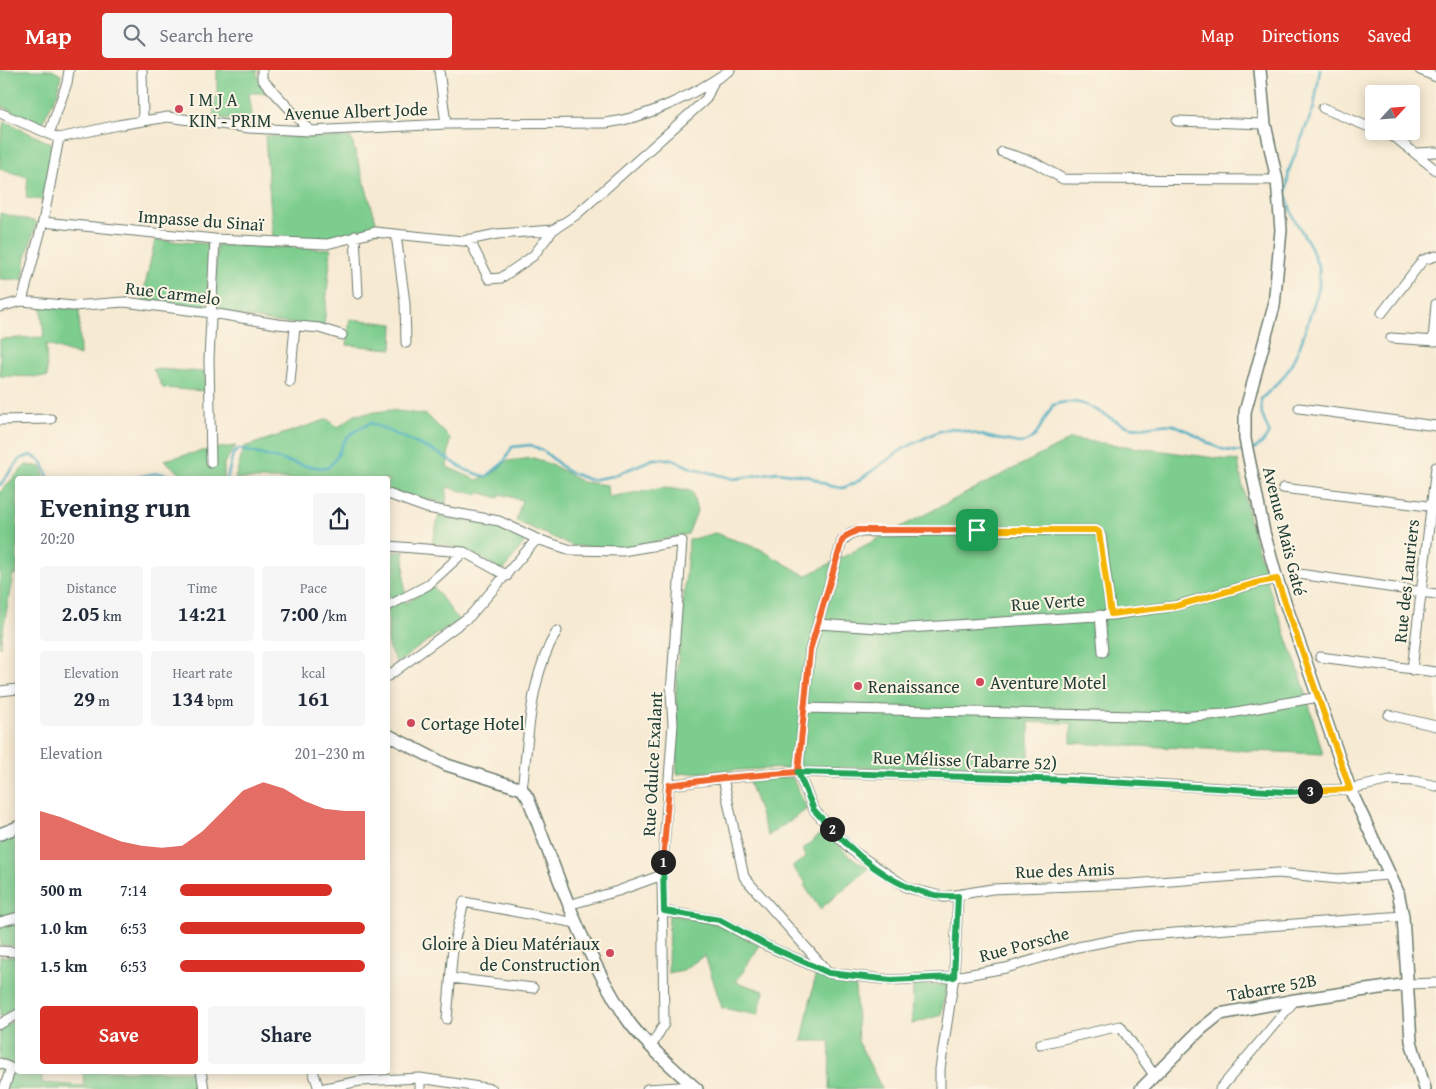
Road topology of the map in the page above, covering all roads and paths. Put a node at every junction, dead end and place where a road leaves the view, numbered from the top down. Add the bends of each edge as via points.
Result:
1 (69, 70) edge
2 (142, 70) edge
3 (262, 70) edge
4 (440, 70) edge
5 (730, 70) edge
6 (1260, 70) edge
7 (1425, 71) edge
8 (1436, 77) edge
9 (714, 81) junction
10 (1322, 108) dead end
11 (0, 113) edge
12 (1177, 120) dead end
13 (143, 121) junction
14 (446, 124) junction
15 (1265, 124) junction
16 (1365, 125) edge
17 (310, 131) junction
18 (49, 134) junction
19 (59, 138) junction
20 (1398, 140) edge
21 (1002, 152) dead end
22 (1416, 152) junction
23 (1436, 152) edge
24 (1436, 170) edge
25 (1276, 180) junction
26 (43, 222) junction
27 (553, 230) junction
28 (396, 235) junction
29 (356, 236) junction
30 (215, 239) junction
31 (469, 240) junction
32 (1436, 256) edge
33 (358, 294) dead end
34 (22, 301) junction
35 (1436, 304) edge
36 (0, 308) edge
37 (212, 313) junction
38 (1382, 313) dead end
39 (296, 326) junction
40 (342, 335) dead end
41 (1392, 338) dead end
42 (1434, 341) edge
43 (406, 342) dead end
44 (290, 382) dead end
45 (1299, 408) dead end
46 (51, 419) dead end
47 (0, 420) edge
48 (1436, 426) edge
49 (211, 463) dead end
50 (1436, 466) edge
51 (1283, 488) dead end
52 (390, 495) edge
53 (1433, 507) edge
54 (537, 538) junction
55 (390, 546) edge
56 (464, 552) junction
57 (1299, 574) dead end
58 (507, 576) junction
59 (1277, 579) junction
60 (1422, 593) junction
61 (1436, 594) edge
62 (390, 605) edge
63 (1111, 614) junction
64 (1100, 615) junction
65 (818, 624) junction
66 (557, 631) dead end
67 (1103, 652) dead end
68 (1320, 657) dead end
69 (1412, 670) junction
70 (1436, 672) edge
71 (390, 675) edge
72 (15, 689) edge
73 (0, 691) edge
74 (1318, 697) junction
75 (804, 708) junction
76 (1388, 715) dead end
77 (1436, 726) edge
78 (390, 736) edge
79 (798, 772) junction
80 (723, 778) junction
81 (669, 785) junction
82 (1436, 786) edge
83 (522, 789) junction
84 (1350, 789) junction
85 (15, 828) edge
86 (0, 834) edge
87 (662, 875) junction
88 (1388, 875) junction
89 (958, 896) junction
90 (568, 905) junction
91 (664, 911) junction
92 (1403, 916) junction
93 (15, 918) edge
94 (0, 922) edge
95 (576, 922) junction
96 (0, 951) edge
97 (15, 952) edge
98 (829, 973) junction
99 (954, 977) junction
100 (450, 978) junction
101 (1409, 984) junction
102 (1436, 984) edge
103 (532, 988) dead end
104 (1295, 1000) junction
105 (15, 1016) edge
106 (447, 1019) dead end
107 (0, 1024) edge
108 (1040, 1044) dead end
109 (652, 1046) junction
110 (0, 1063) edge
111 (674, 1067) junction
112 (201, 1074) edge
113 (314, 1074) edge
114 (1154, 1076) junction
115 (420, 1078) junction
116 (671, 1088) edge
117 (696, 1088) edge
118 (4, 1089) edge
119 (204, 1089) edge
120 (320, 1089) edge
121 (420, 1089) edge
122 (492, 1089) edge
123 (647, 1089) edge
124 (940, 1089) edge
125 (1141, 1089) edge
126 (1220, 1089) edge
127 (1425, 1089) edge

1 - 18 street via 68,83
2 - 13 street
3 - 17 street via 262,79
4 - 14 street
5 - 9 street, Avenue Albert Jode
6 - 15 street, Avenue Maïs Gaté
7 - 8 street
9 - 14 street, Avenue Albert Jode via 631,120
9 - 27 street via 706,98 695,109 583,209
10 - 16 street
11 - 18 street
12 - 15 street
13 - 17 street, Avenue Albert Jode via 168,117 249,128
13 - 19 street, Avenue Albert Jode
14 - 17 street, Avenue Albert Jode
15 - 25 street, Avenue Maïs Gaté
18 - 19 street
19 - 26 street
20 - 22 street
21 - 25 street via 1034,162 1063,179
22 - 23 street
22 - 24 street
25 - 59 street, Avenue Maïs Gaté via 1281,230 1274,306 1245,412 1247,452
26 - 30 street, Impasse du Sinaï
26 - 34 street
27 - 31 street, Impasse du Sinaï via 497,234
27 - 31 street via 533,256 493,280 489,279
28 - 29 street, Impasse du Sinaï via 376,232
28 - 31 street, Impasse du Sinaï
28 - 43 street via 405,304
29 - 30 street, Impasse du Sinaï via 326,244
29 - 33 street
30 - 37 street
32 - 38 street via 1423,260
34 - 36 street, Rue Carmelo
34 - 37 street, Rue Carmelo via 73,306 124,302
35 - 42 street
37 - 39 street, Rue Carmelo
37 - 49 street via 208,359
39 - 40 street, Rue Carmelo
39 - 44 street
41 - 42 street
45 - 48 street
46 - 47 street
50 - 53 street, Rue des Lauriers
51 - 53 street
52 - 54 street via 427,508 499,521
53 - 60 street, Rue des Lauriers
54 - 58 street
54 - 81 street, Rue Odulce Exalant via 571,550 622,551 682,541 671,693 673,724
55 - 56 street
56 - 58 street
56 - 62 street via 428,585
57 - 60 street
58 - 71 street via 464,622
59 - 63 street, Rue Verte via 1176,606
59 - 74 street, Avenue Maïs Gaté
60 - 61 street
60 - 69 street, Rue des Lauriers
63 - 64 street, Rue Verte
63 - 65 street via 1101,536 1096,530 858,530 842,541
64 - 65 street, Rue Verte via 893,629
64 - 67 street
65 - 75 street via 810,650
66 - 83 street via 546,648 537,682
68 - 69 street
69 - 70 street
72 - 73 street
74 - 75 street via 1225,714 1175,717
74 - 84 street, Avenue Maïs Gaté
75 - 79 street
76 - 77 street
78 - 83 street via 447,765
79 - 80 street, Rue Mélisse (Tabarre 52)
79 - 84 street, Rue Mélisse (Tabarre 52) via 1071,780 1288,792
79 - 89 street, Rue des Amis via 814,810 850,849 908,888 944,897
80 - 81 street, Rue Mélisse (Tabarre 52)
80 - 98 street via 744,877
81 - 87 street, Rue Odulce Exalant
82 - 84 street, Rue Mélisse (Tabarre 52) via 1390,780
83 - 90 street
84 - 88 street, Avenue Maïs Gaté
85 - 86 street
87 - 90 street
87 - 91 street, Rue Odulce Exalant
88 - 89 street, Rue des Amis via 1338,879 1278,873 1132,884 992,889
88 - 92 street, Avenue Maïs Gaté via 1398,892
89 - 99 street
90 - 95 street
91 - 98 street, Rue Porsche via 720,920
91 - 109 street, Rue Odulce Exalant via 664,1024
92 - 99 street, Rue Porsche via 1134,936 1078,947 1006,968
92 - 101 street, Avenue Maïs Gaté
93 - 94 street
95 - 100 street via 464,902
95 - 109 street via 628,1021
96 - 97 street
98 - 99 street, Rue Porsche via 891,980
99 - 124 street
100 - 103 street
100 - 106 street
101 - 102 street
101 - 104 street, Tabarre 52B
101 - 127 street, Avenue Maïs Gaté via 1411,1041
104 - 114 street, Tabarre 52B via 1220,1014
104 - 126 street
105 - 107 street
108 - 114 street via 1120,1026
109 - 111 street
110 - 118 street via 11,1068
111 - 116 street via 676,1078
111 - 117 street
112 - 119 street
113 - 120 street
114 - 125 street, Tabarre 52B
115 - 120 street via 360,1081
115 - 121 street
115 - 122 street
116 - 117 street
116 - 123 street

